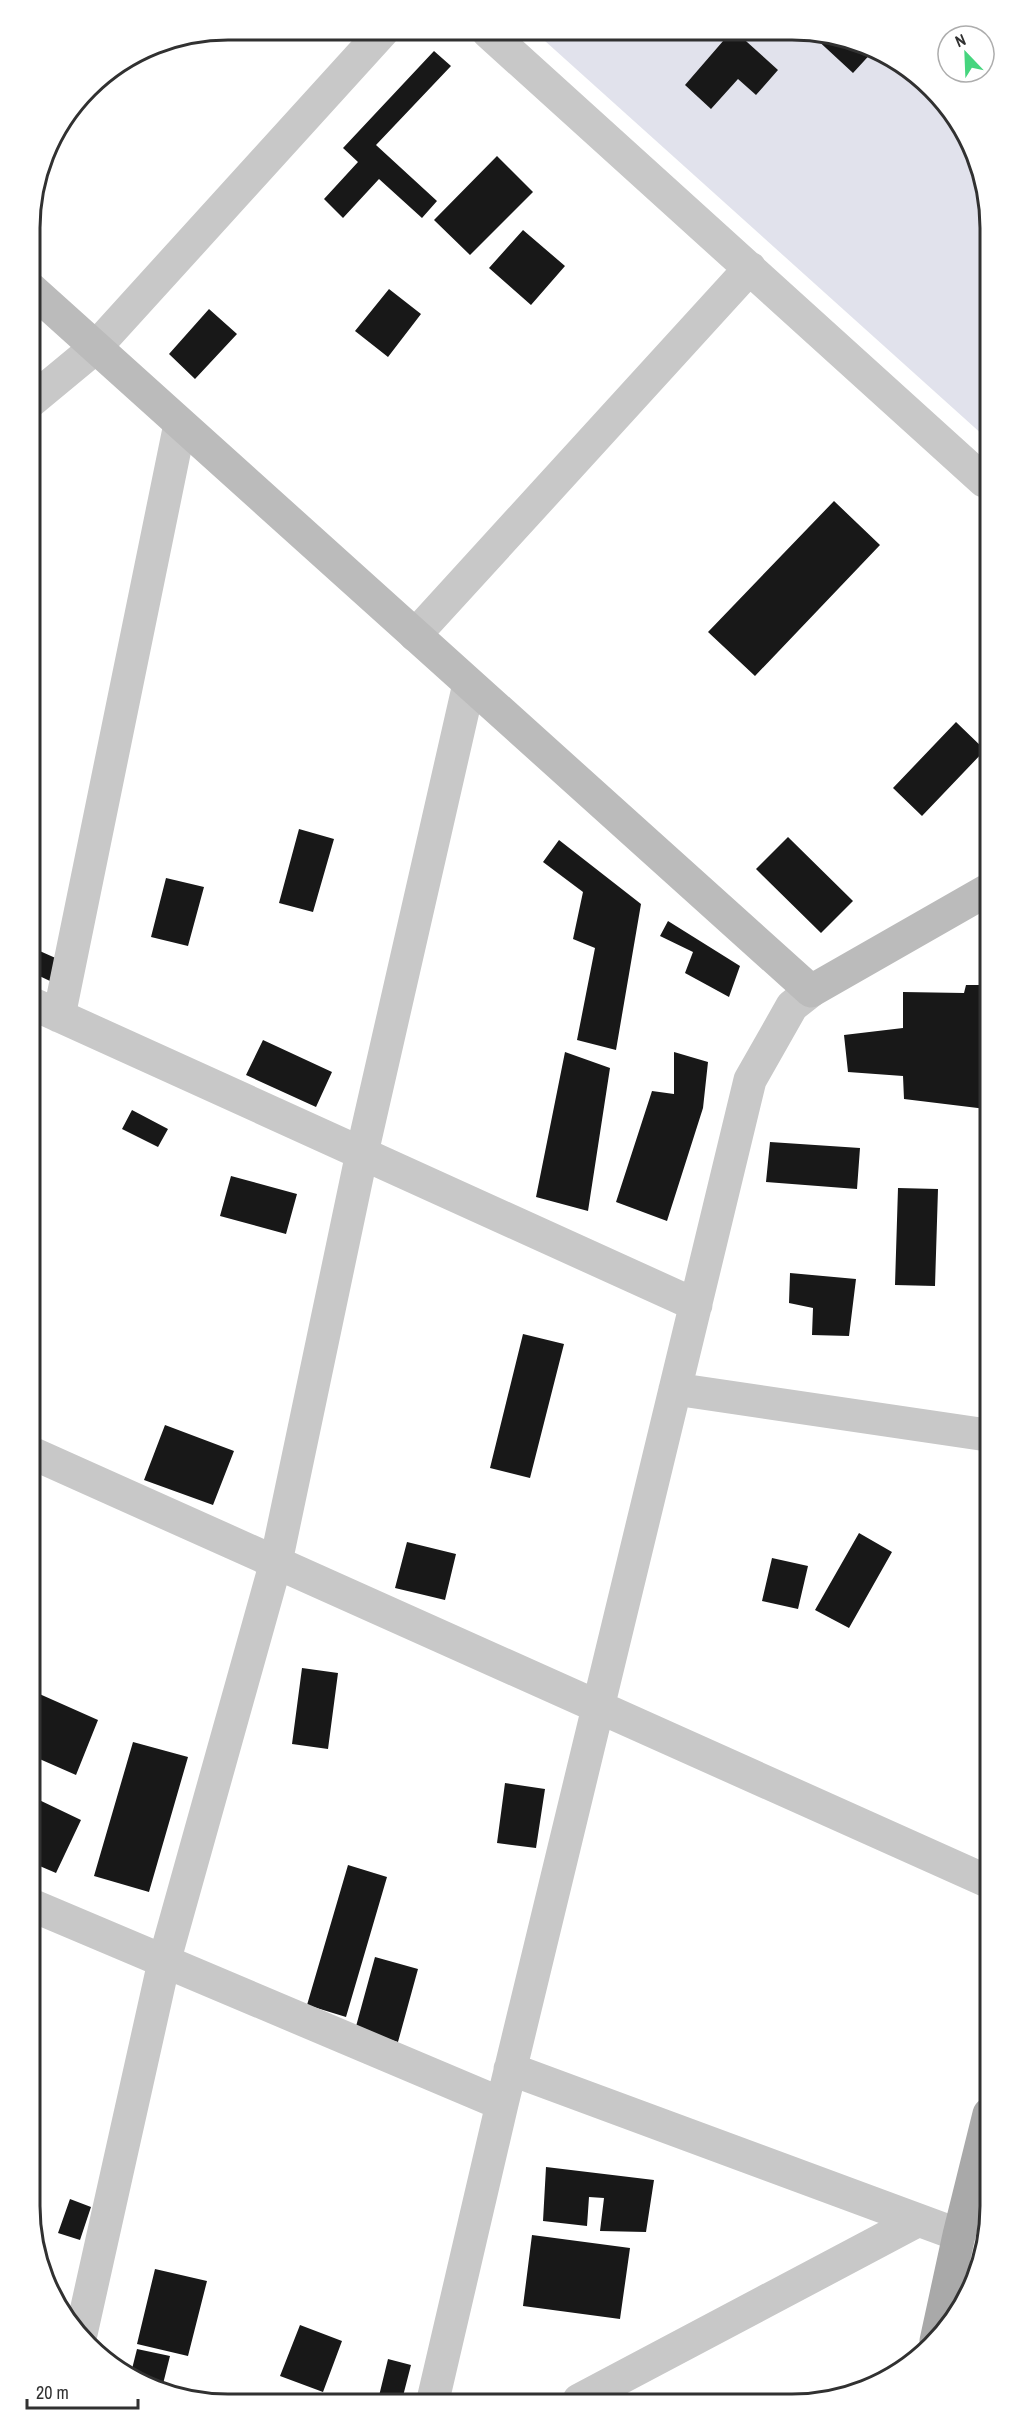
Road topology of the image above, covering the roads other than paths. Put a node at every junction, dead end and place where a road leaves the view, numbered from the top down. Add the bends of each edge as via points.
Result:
1 (375, 40) edge
2 (497, 40) edge
3 (750, 268) junction
4 (41, 298) edge
5 (95, 348) junction
6 (41, 393) edge
7 (180, 424) junction
8 (980, 477) edge
9 (415, 635) junction
10 (469, 684) junction
11 (980, 895) edge
12 (811, 992) junction
13 (46, 1010) edge
14 (362, 1153) junction
15 (696, 1305) junction
16 (675, 1389) junction
17 (979, 1434) edge
18 (40, 1457) edge
19 (276, 1562) junction
20 (598, 1707) junction
21 (979, 1878) edge
22 (40, 1909) edge
23 (164, 1962) junction
24 (510, 2069) junction
25 (502, 2104) junction
26 (979, 2188) edge
27 (917, 2221) junction
28 (959, 2235) junction
29 (941, 2321) edge
30 (83, 2325) edge
31 (434, 2394) edge
32 (590, 2394) edge

1 - 5 street
2 - 3 street
3 - 8 street
3 - 9 street
4 - 5 street
5 - 6 street
5 - 7 street
7 - 9 street
7 - 13 street
9 - 10 street
10 - 12 street
10 - 14 street
11 - 12 street
12 - 15 street via 792,1005 750,1080
13 - 14 street
14 - 15 street
14 - 19 street
15 - 16 street
16 - 17 street
16 - 20 street
18 - 19 street
19 - 20 street
19 - 23 street
20 - 21 street
20 - 24 street
22 - 23 street
23 - 25 street
23 - 30 street
24 - 25 street
24 - 27 street
25 - 31 street
26 - 28 main road
27 - 28 street
27 - 32 street
28 - 29 main road

